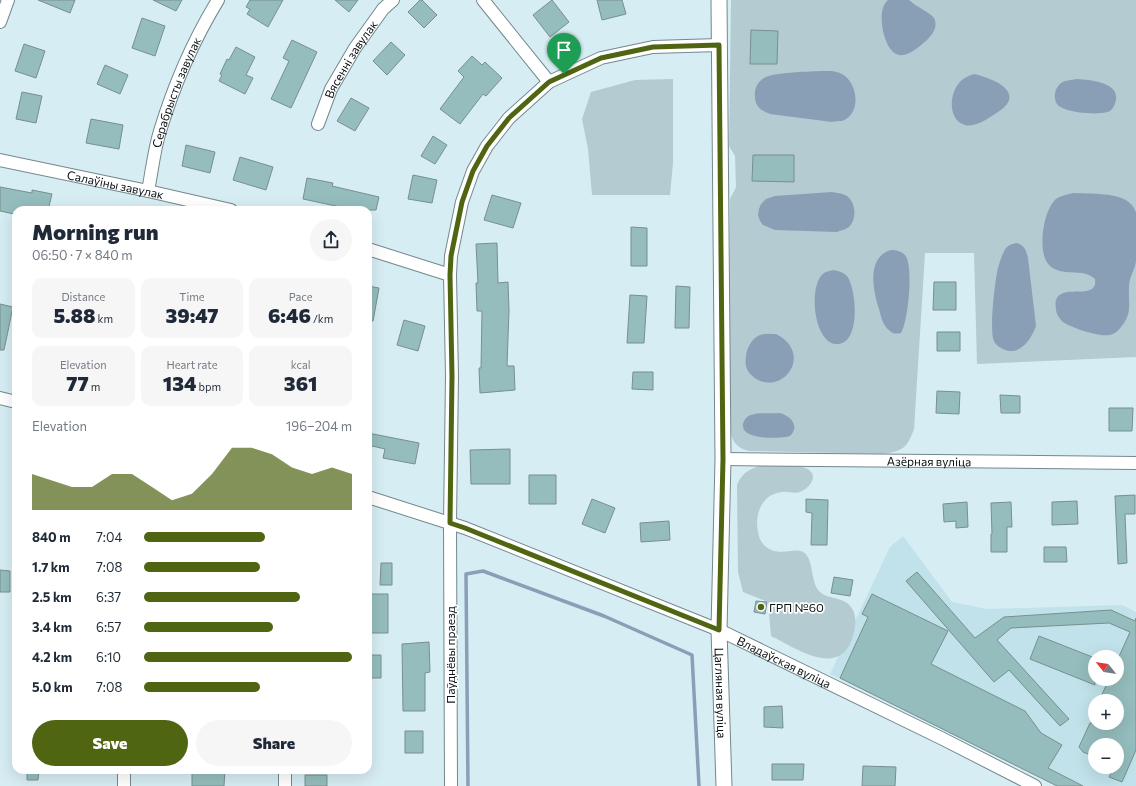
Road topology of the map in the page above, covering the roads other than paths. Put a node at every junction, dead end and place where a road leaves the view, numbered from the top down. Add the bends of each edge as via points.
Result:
1 (8, 0) edge
2 (218, 0) edge
3 (393, 0) edge
4 (483, 0) edge
5 (719, 0) edge
6 (0, 22) edge
7 (719, 45) junction
8 (549, 82) junction
9 (318, 124) dead end
10 (0, 160) edge
11 (148, 191) junction
12 (214, 206) edge
13 (372, 250) edge
14 (450, 275) junction
15 (0, 398) edge
16 (12, 401) edge
17 (723, 459) junction
18 (1136, 463) edge
19 (372, 498) edge
20 (450, 523) junction
21 (719, 630) junction
22 (124, 774) edge
23 (285, 774) edge
24 (124, 786) edge
25 (285, 786) edge
26 (451, 786) edge
27 (724, 786) edge
28 (1036, 786) edge

1 - 6 street
2 - 11 street, Серабрысты завулак via 201,28 182,70 159,132
3 - 9 street, Вясенні завулак via 383,9 355,48 331,89
4 - 8 street
5 - 7 street, Цагляная вуліца
7 - 8 street, Паўднёвы праезд via 653,47 616,54 601,58
7 - 17 street, Цагляная вуліца
8 - 14 street, Паўднёвы праезд via 509,118 487,146 473,171 462,202 451,256
10 - 11 street, Салаўіны завулак
11 - 12 street, Салаўіны завулак
13 - 14 street
14 - 20 street, Паўднёвы праезд
15 - 16 street
17 - 18 street, Азёрная вуліца
17 - 21 street, Цагляная вуліца
19 - 20 street, Владаўская вуліца
20 - 21 street, Владаўская вуліца
20 - 26 street, Паўднёвы праезд
21 - 27 street, Цагляная вуліца
21 - 28 street, Владаўская вуліца
22 - 24 street
23 - 25 street

